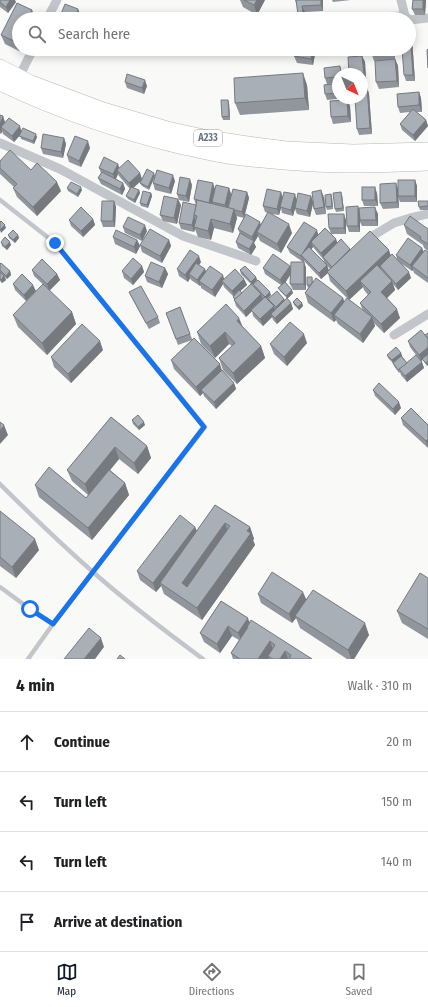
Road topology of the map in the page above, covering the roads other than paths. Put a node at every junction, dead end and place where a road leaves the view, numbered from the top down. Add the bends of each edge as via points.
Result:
1 (57, 0) edge
2 (401, 0) edge
3 (51, 12) edge
4 (404, 12) edge
5 (428, 18) edge
6 (416, 19) edge
7 (30, 56) edge
8 (0, 68) edge
9 (19, 77) junction
10 (0, 83) edge
11 (0, 143) edge
12 (206, 144) junction
13 (428, 150) edge
14 (428, 163) edge
15 (0, 200) edge
16 (428, 214) edge
17 (369, 238) edge
18 (256, 261) dead end
19 (428, 314) edge
20 (394, 335) dead end
21 (0, 484) edge
22 (93, 572) junction
23 (0, 587) edge
24 (53, 624) junction
25 (28, 659) edge
26 (203, 659) edge

1 - 3 street
2 - 4 street
5 - 6 street
7 - 9 street
8 - 9 highway, A233
9 - 12 highway, A233 via 103,110 167,129
10 - 12 highway, A233 via 26,96 97,123 154,140
11 - 18 street via 60,169 183,236
12 - 13 highway, A233 via 247,144 286,149 353,152
12 - 14 highway, A233 via 241,158 281,162 352,165
15 - 22 lane via 55,243 204,427
16 - 17 street via 394,223
19 - 20 street
21 - 22 lane
22 - 24 lane
22 - 26 lane
23 - 24 lane
24 - 25 lane

